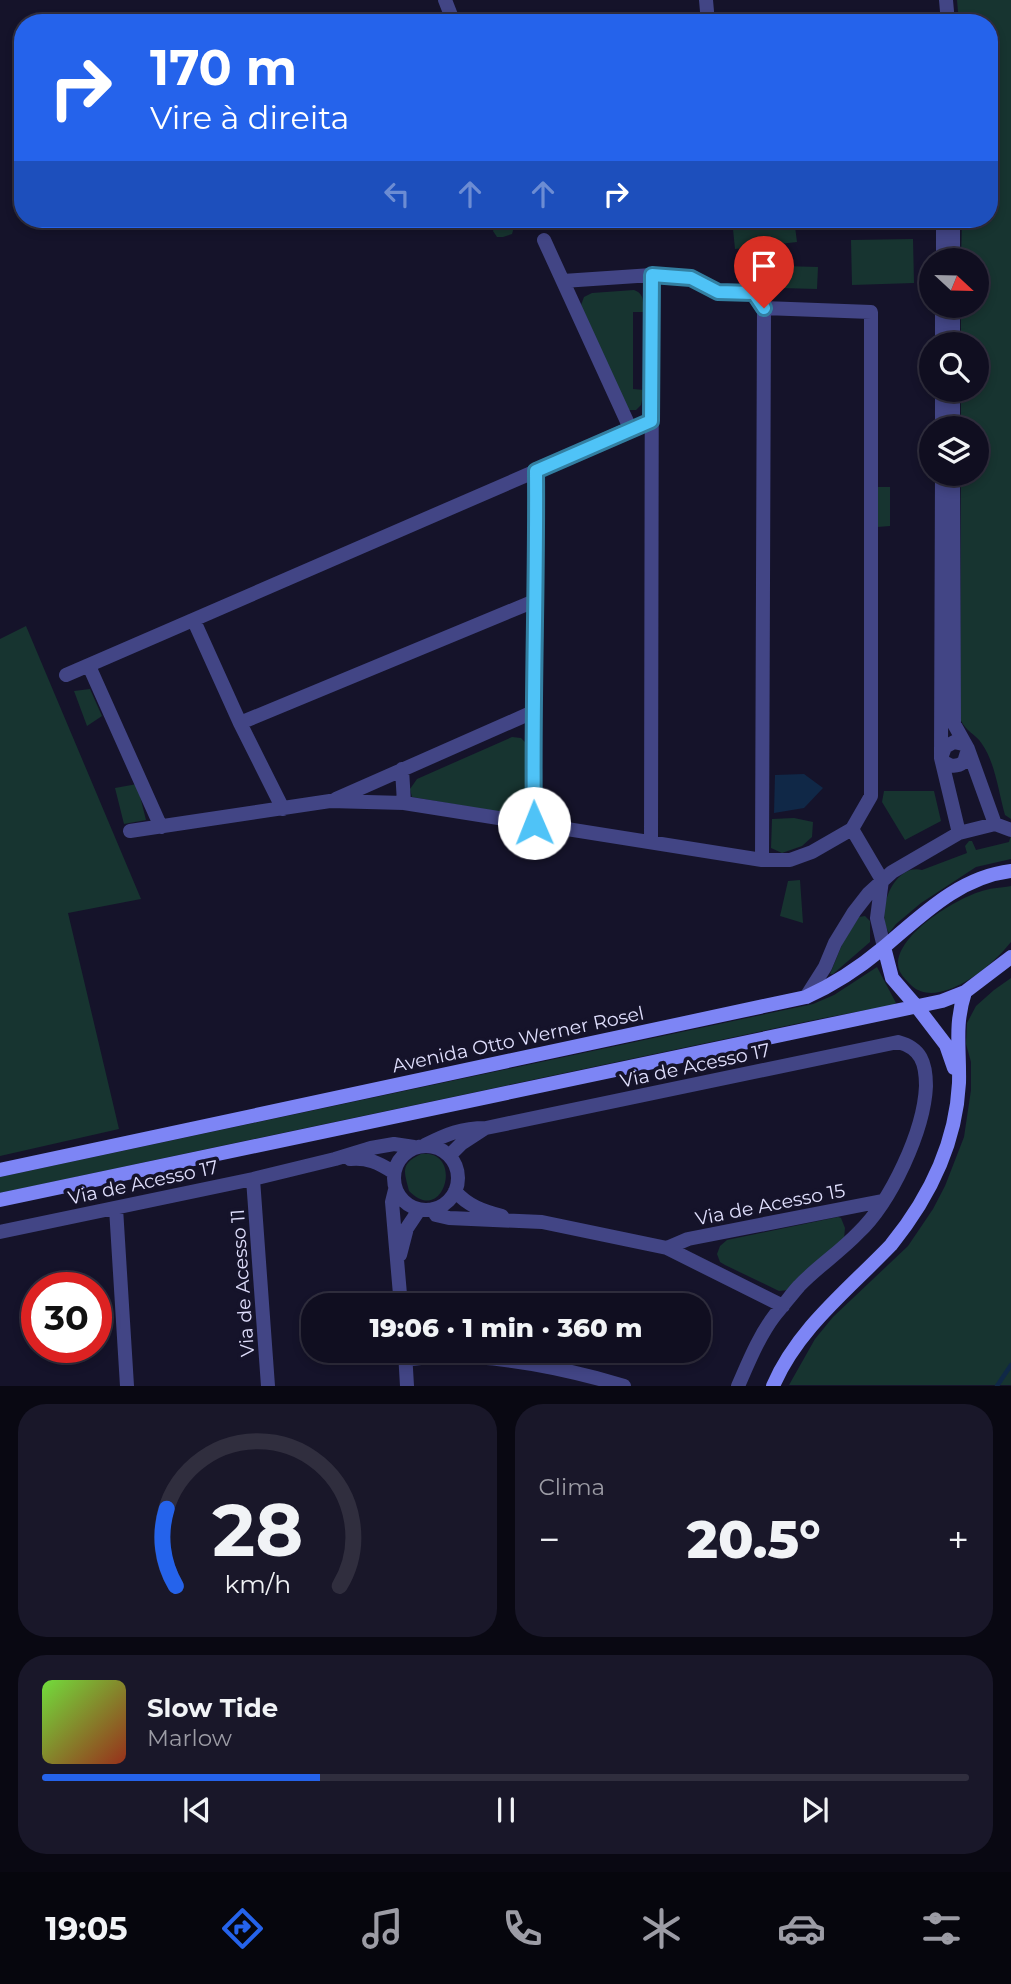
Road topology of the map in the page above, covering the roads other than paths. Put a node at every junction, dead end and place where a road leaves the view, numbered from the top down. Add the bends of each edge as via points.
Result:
1 (943, 228) edge
2 (953, 228) edge
3 (544, 240) dead end
4 (943, 248) edge
5 (953, 248) edge
6 (652, 275) junction
7 (562, 281) junction
8 (764, 308) junction
9 (651, 421) junction
10 (630, 428) junction
11 (536, 471) junction
12 (942, 486) edge
13 (953, 486) edge
14 (537, 600) junction
15 (194, 621) junction
16 (89, 666) junction
17 (66, 675) dead end
18 (533, 712) junction
19 (240, 723) junction
20 (968, 749) junction
21 (941, 758) junction
22 (402, 769) junction
23 (330, 801) junction
24 (404, 803) junction
25 (282, 809) junction
26 (534, 823) junction
27 (995, 824) junction
28 (161, 827) junction
29 (852, 829) junction
30 (1011, 830) edge
31 (131, 831) dead end
32 (959, 833) junction
33 (651, 842) junction
34 (762, 860) junction
35 (1011, 871) edge
36 (882, 880) junction
37 (884, 947) junction
38 (1011, 957) edge
39 (965, 992) junction
40 (806, 997) junction
41 (917, 1007) junction
42 (959, 1081) junction
43 (486, 1128) junction
44 (420, 1146) junction
45 (450, 1156) junction
46 (335, 1159) junction
47 (0, 1170) edge
48 (393, 1172) junction
49 (253, 1179) junction
50 (396, 1190) junction
51 (455, 1191) junction
52 (0, 1200) edge
53 (882, 1201) junction
54 (116, 1208) junction
55 (426, 1210) junction
56 (513, 1220) junction
57 (0, 1232) edge
58 (667, 1248) junction
59 (398, 1267) junction
60 (400, 1293) edge
61 (783, 1306) junction
62 (406, 1363) edge
63 (526, 1363) edge
64 (127, 1385) edge
65 (268, 1385) edge
66 (407, 1385) edge
67 (624, 1385) edge
68 (738, 1385) edge
69 (774, 1385) edge

1 - 4 street
2 - 5 street
3 - 7 street
6 - 7 street
6 - 8 street via 691,278 718,292 754,293
6 - 9 street
7 - 10 street
8 - 29 street via 870,312 872,796
8 - 34 street
9 - 10 street
9 - 33 street
10 - 11 street
11 - 14 street
11 - 15 street
12 - 21 street
13 - 20 street via 954,724
14 - 18 street
14 - 19 street
15 - 16 street
15 - 19 street
16 - 17 street
16 - 28 street
18 - 22 street
18 - 26 street
19 - 25 street
20 - 21 street via 954,742 945,747
20 - 27 street
21 - 32 street
22 - 23 street
22 - 24 street
23 - 24 street
23 - 25 street
24 - 26 street
25 - 28 street
26 - 33 street
27 - 30 street
27 - 32 street
28 - 31 street
29 - 34 street via 790,860
29 - 36 street
32 - 36 street
33 - 34 street
35 - 37 street, Avenida Otto Werner Rosel via 973,881
36 - 37 street via 877,918
36 - 40 street via 854,912
37 - 40 street, Avenida Otto Werner Rosel via 832,986
37 - 41 street via 892,978
38 - 39 street
39 - 41 street
39 - 42 street via 958,1018
40 - 47 street, Avenida Otto Werner Rosel
41 - 42 street via 946,1045
41 - 52 street
42 - 69 street via 951,1133 933,1182 891,1245 810,1326
43 - 44 street, Via de Acesso 17 via 454,1131
43 - 45 street, Via de Acesso 17
43 - 53 street, Via de Acesso 17 via 898,1042 923,1059 924,1107 913,1143
44 - 45 street via 434,1146
44 - 46 street, Via de Acesso 17 via 394,1144
44 - 48 street via 405,1153
45 - 51 street via 458,1172
46 - 48 street, Via de Acesso 17 via 365,1158
46 - 49 street, Via de Acesso 17
48 - 50 street
49 - 54 street, Via de Acesso 17
49 - 65 street, Via de Acesso 11
50 - 55 street via 409,1206
50 - 59 street via 392,1202
51 - 55 street via 442,1206
51 - 56 street, Via de Acesso 15 via 472,1206
53 - 58 street, Via de Acesso 15 via 688,1239
53 - 61 street via 860,1232
54 - 57 street, Via de Acesso 17
54 - 64 street
55 - 56 street, Via de Acesso 15 via 449,1218
55 - 59 street via 404,1236
56 - 58 street, Via de Acesso 15
58 - 61 street, Via de Acesso 15
59 - 60 street
61 - 68 street via 751,1355
62 - 66 street
63 - 67 street

